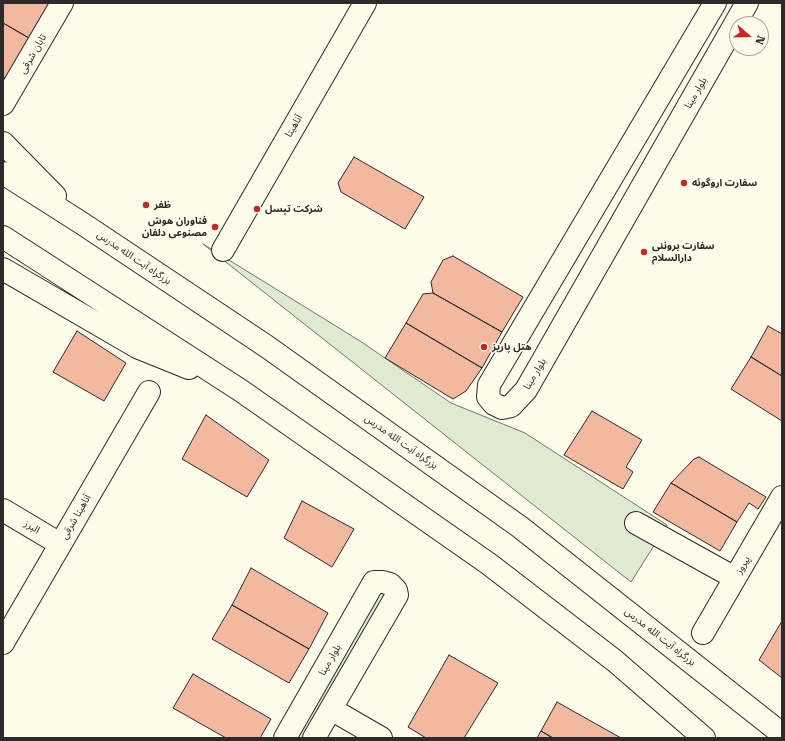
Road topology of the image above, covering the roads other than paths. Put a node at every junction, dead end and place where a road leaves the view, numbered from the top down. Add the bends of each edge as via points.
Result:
1 (62, 3) edge
2 (365, 3) edge
3 (715, 3) edge
4 (748, 3) edge
5 (3, 104) edge
6 (3, 143) edge
7 (3, 172) edge
8 (83, 224) junction
9 (3, 237) edge
10 (223, 250) dead end
11 (3, 269) edge
12 (240, 390) junction
13 (149, 392) dead end
14 (782, 497) edge
15 (3, 510) edge
16 (636, 523) dead end
17 (60, 544) junction
18 (735, 578) junction
19 (703, 633) dead end
20 (3, 643) edge
21 (331, 709) junction
22 (782, 734) edge
23 (285, 738) edge
24 (314, 738) edge
25 (381, 738) edge
26 (704, 738) edge

1 - 5 main road, تابان شرقی
2 - 10 main road, آناهیتا
3 - 4 main road, بلوار مینا via 489,385 488,397 494,404 502,408 511,406 526,390
6 - 8 main road
7 - 8 main road, بزرگراه آیت الله مدرس
8 - 22 main road, بزرگراه آیت الله مدرس via 266,346 520,526
9 - 12 main road
11 - 12 main road via 137,347
12 - 26 main road via 489,564 615,661
13 - 17 main road, آناهیتا شرقی
14 - 18 main road, پیروز
15 - 17 main road, البرز
16 - 18 main road
17 - 20 main road, آناهیتا شرقی
18 - 19 main road, پیروز
21 - 23 main road, بلوار مینا via 397,595 390,584 374,582
21 - 24 main road
21 - 25 main road

